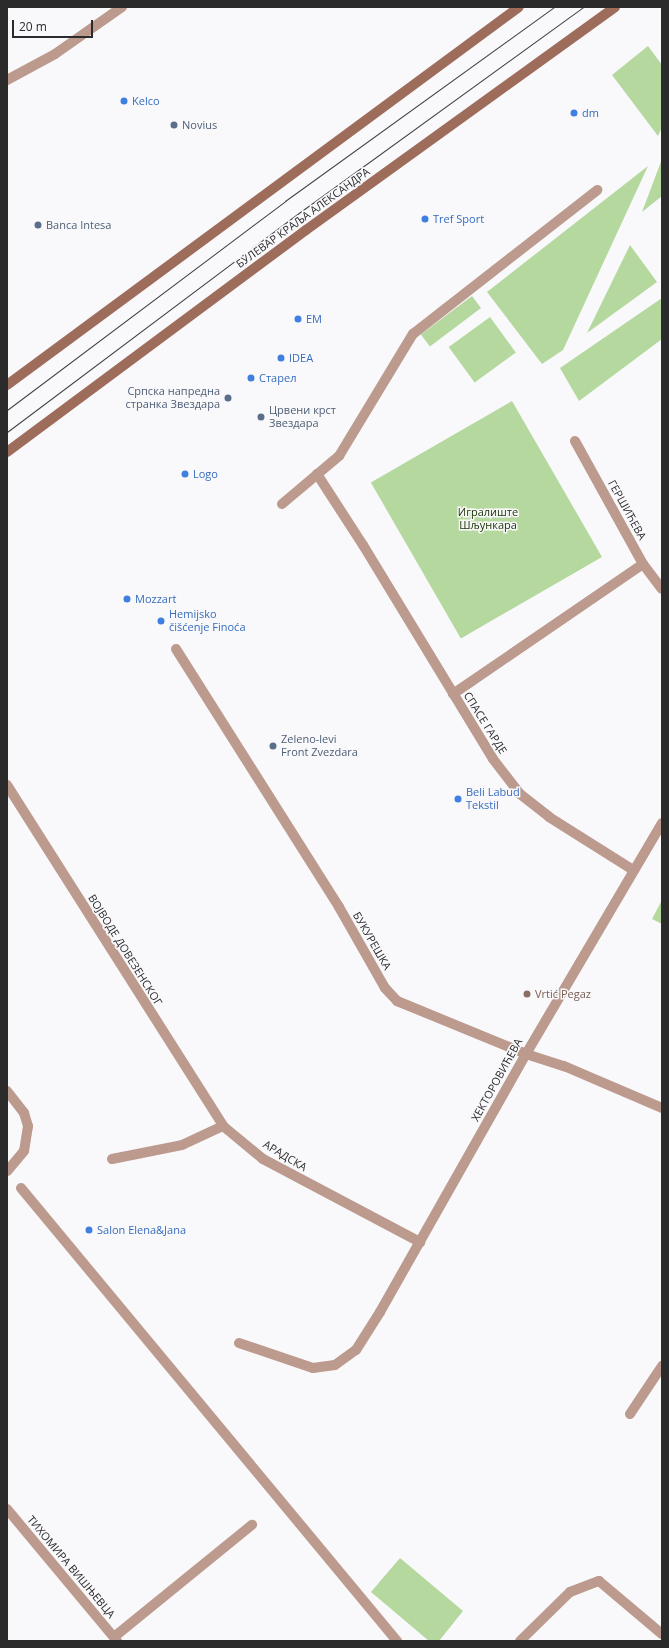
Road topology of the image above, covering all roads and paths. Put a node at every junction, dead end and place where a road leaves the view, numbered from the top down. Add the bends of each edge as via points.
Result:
1 (122, 7) edge
2 (520, 7) edge
3 (615, 7) edge
4 (7, 80) edge
5 (598, 190) dead end
6 (7, 385) edge
7 (575, 440) dead end
8 (7, 452) edge
9 (317, 474) junction
10 (282, 504) dead end
11 (643, 564) junction
12 (662, 589) edge
13 (176, 649) dead end
14 (453, 694) junction
15 (7, 785) edge
16 (662, 823) edge
17 (634, 870) junction
18 (526, 1054) junction
19 (7, 1091) edge
20 (662, 1108) edge
21 (223, 1126) junction
22 (112, 1159) dead end
23 (7, 1170) edge
24 (21, 1188) dead end
25 (420, 1242) junction
26 (239, 1343) dead end
27 (662, 1366) edge
28 (630, 1414) dead end
29 (7, 1509) edge
30 (252, 1525) dead end
31 (662, 1634) edge
32 (116, 1639) edge
33 (398, 1641) edge
34 (520, 1641) edge

1 - 4 street via 54,54
2 - 6 main road
3 - 8 main road, БУЛЕВАР КРАЉА АЛЕКСАНДРА via 306,230
5 - 9 street via 413,334 339,456
7 - 11 street, ГЕРШИЋЕВА
9 - 10 street
9 - 14 street, СПАСЕ ГАРДЕ
11 - 12 street, ГЕРШИЋЕВА
11 - 14 street
13 - 18 street, БУКУРЕШКА via 339,907 385,988 408,1007
14 - 17 street, СПАСЕ ГАРДЕ via 493,759 520,794 549,817
15 - 21 street, ВОЈВОДЕ ДОВЕЗЕНСКОГ
16 - 17 street, ХЕКТОРОВИЋЕВА
17 - 18 street, ХЕКТОРОВИЋЕВА
18 - 20 street, БУКУРЕШКА via 564,1066
18 - 25 street, ХЕКТОРОВИЋЕВА
19 - 23 street via 24,1113 28,1126 24,1151
21 - 22 street via 182,1145
21 - 25 street, АРАДСКА via 263,1159
24 - 33 street
25 - 26 street, ХЕКТОРОВИЋЕВА via 356,1350 335,1365 313,1368
27 - 28 street
29 - 32 street, ТИХОМИРА ВИШЊЕВЦА
30 - 32 street
31 - 34 street via 599,1581 570,1592

